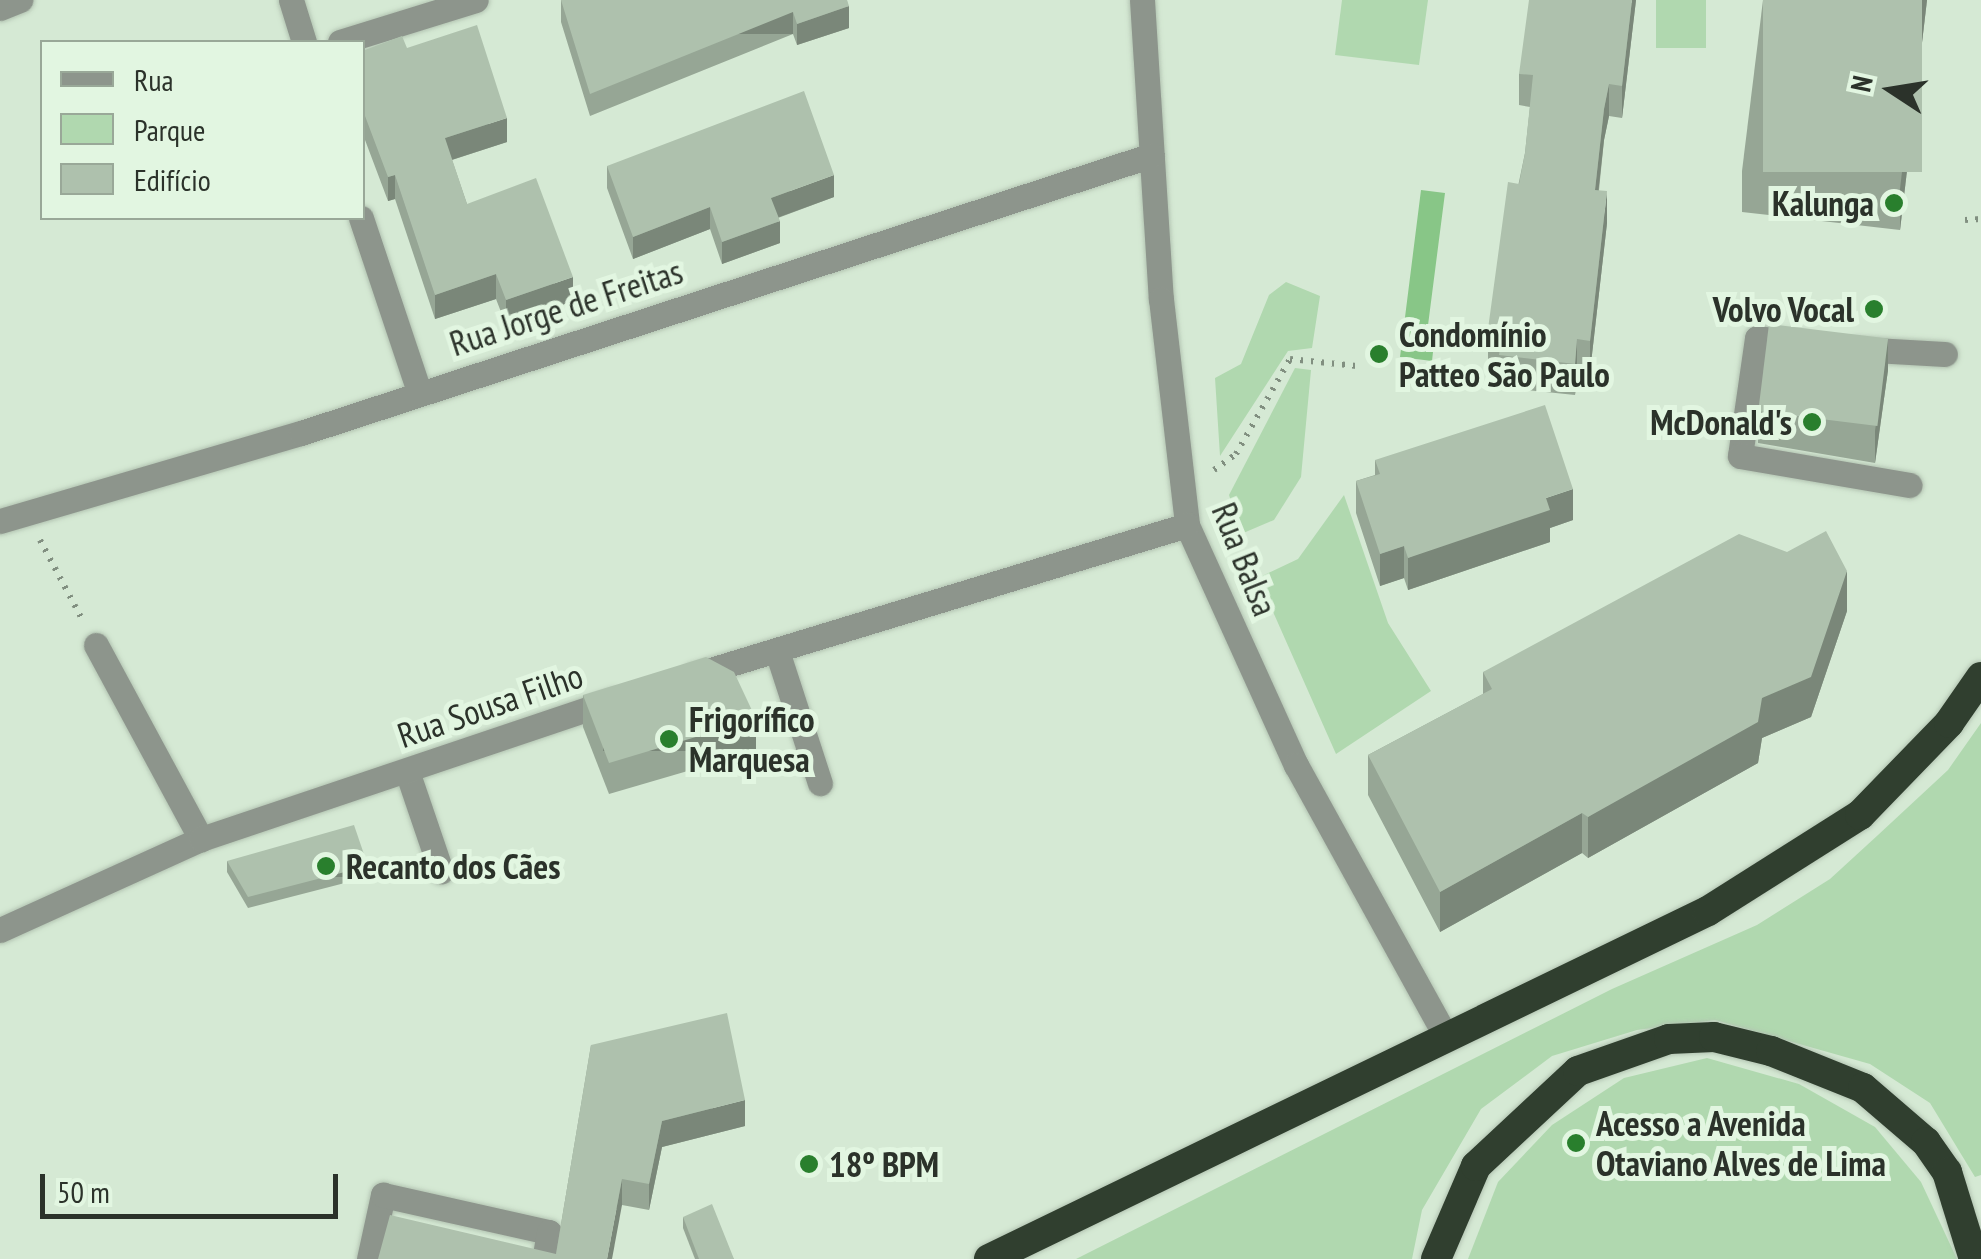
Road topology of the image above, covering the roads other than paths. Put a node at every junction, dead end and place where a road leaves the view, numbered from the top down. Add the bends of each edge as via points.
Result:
1 (20, 0) edge
2 (291, 0) edge
3 (476, 0) edge
4 (1142, 0) edge
5 (0, 8) edge
6 (303, 40) edge
7 (346, 40) edge
8 (1152, 155) junction
9 (363, 220) edge
10 (1945, 354) dead end
11 (419, 391) junction
12 (1910, 484) dead end
13 (12, 516) edge
14 (1187, 525) junction
15 (96, 645) road end
16 (777, 651) junction
17 (1981, 677) edge
18 (676, 680) edge
19 (642, 690) edge
20 (407, 771) junction
21 (820, 783) dead end
22 (201, 838) junction
23 (441, 871) dead end
24 (0, 930) edge
25 (1446, 1036) junction
26 (369, 1259) edge
27 (544, 1259) edge
28 (988, 1259) edge
29 (1436, 1259) edge
30 (1974, 1259) edge

1 - 5 street
2 - 6 street
3 - 7 street
4 - 8 street, Rua Balsa
8 - 11 street, Rua Jorge de Freitas
8 - 14 street, Rua Balsa
9 - 11 street
10 - 12 street via 1926,358 1757,338 1754,344 1740,456
11 - 13 street, Rua Jorge de Freitas
14 - 16 street
14 - 25 street, Rua Balsa via 1296,765
15 - 22 street
16 - 18 street
16 - 21 street
17 - 25 highway via 1949,722 1860,815 1708,910
19 - 20 street, Rua Sousa Filho
20 - 22 street, Rua Sousa Filho
20 - 23 street
22 - 24 street, Rua Sousa Filho
25 - 28 highway
26 - 27 street via 382,1195 549,1232
29 - 30 highway via 1476,1166 1578,1071 1669,1039 1714,1036 1771,1050 1863,1088 1926,1142 1947,1172

